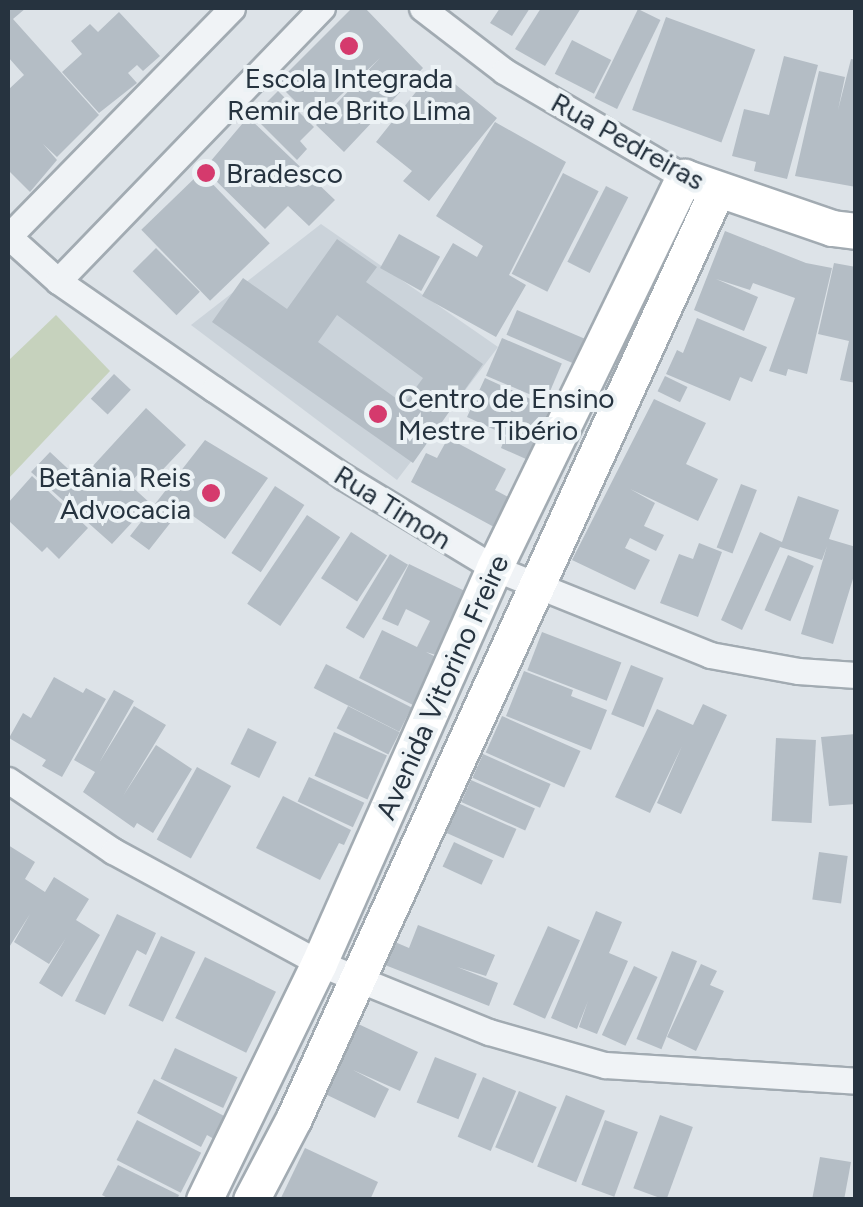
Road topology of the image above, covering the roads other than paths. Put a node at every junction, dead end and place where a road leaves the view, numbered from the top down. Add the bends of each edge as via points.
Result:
1 (232, 8) edge
2 (322, 8) edge
3 (422, 8) edge
4 (700, 183) junction
5 (856, 232) edge
6 (8, 236) edge
7 (58, 281) junction
8 (494, 568) junction
9 (538, 586) junction
10 (856, 675) edge
11 (8, 780) edge
12 (319, 962) junction
13 (356, 979) junction
14 (856, 1081) edge
15 (204, 1200) edge
16 (251, 1200) edge

1 - 6 street
2 - 7 street
3 - 4 street, Rua Pedreiras via 504,71
4 - 5 street, Rua Pedreiras
4 - 8 street, Avenida Vitorino Freire
4 - 9 street, Avenida Vitorino Freire
6 - 7 street, Rua Timon
7 - 8 street, Rua Timon via 344,477
8 - 9 street, Rua Timon
8 - 12 street, Avenida Vitorino Freire
9 - 10 street, Rua Timon via 710,655
9 - 13 street, Avenida Vitorino Freire
11 - 12 street via 113,851
12 - 13 street
12 - 15 street, Avenida Vitorino Freire
13 - 14 street via 489,1032 604,1064
13 - 16 street, Avenida Vitorino Freire

